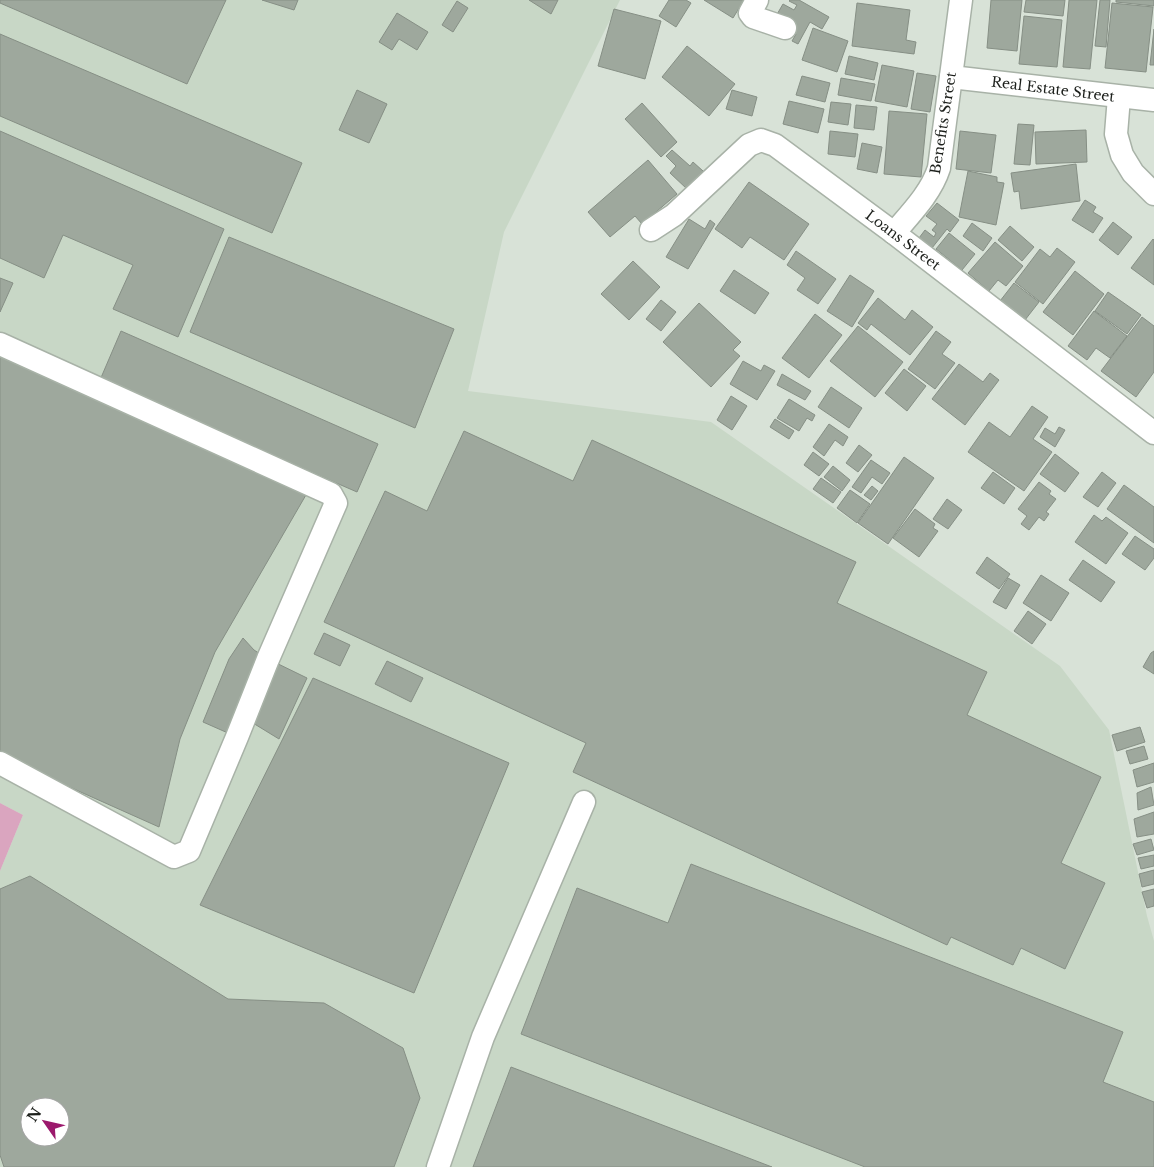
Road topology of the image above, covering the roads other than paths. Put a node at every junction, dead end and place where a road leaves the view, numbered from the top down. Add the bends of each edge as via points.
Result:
1 (758, 0) edge
2 (961, 0) edge
3 (785, 28) dead end
4 (951, 77) junction
5 (1119, 96) junction
6 (1154, 100) edge
7 (1154, 194) edge
8 (651, 230) dead end
9 (894, 233) junction
10 (0, 344) edge
11 (1154, 434) edge
12 (0, 763) edge
13 (584, 802) dead end
14 (438, 1167) edge

1 - 3 street via 750,13
2 - 4 street, Benefits Street
4 - 5 street, Real Estate Street
4 - 9 street, Benefits Street via 936,177
5 - 6 street, Real Estate Street
5 - 7 street via 1116,134 1122,155 1133,173
8 - 9 street, Loans Street via 674,215 749,145 761,140 775,145
9 - 11 street, Loans Street
10 - 12 street via 331,494 336,503 189,851 174,857
13 - 14 street via 483,1037

